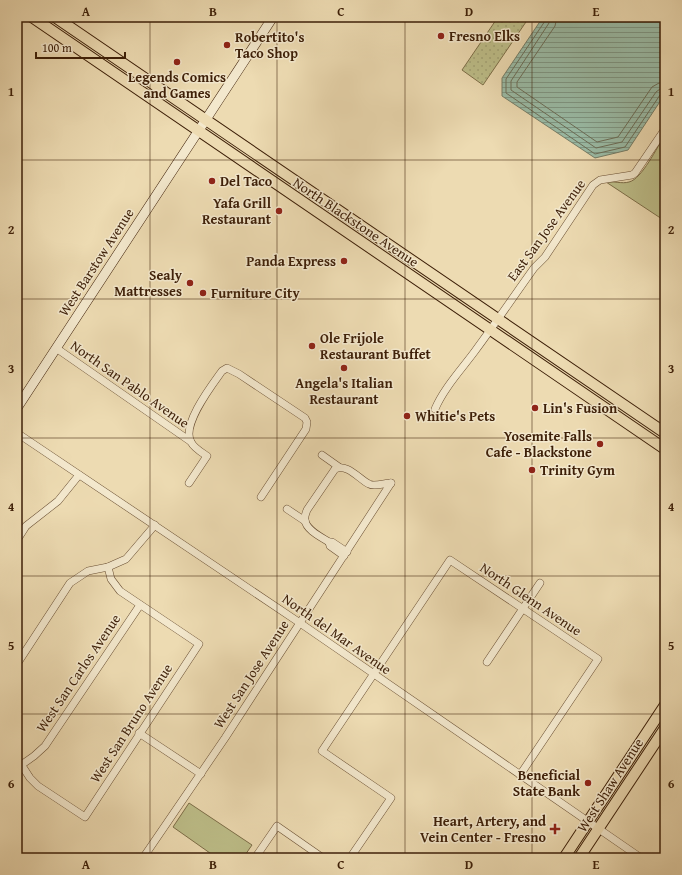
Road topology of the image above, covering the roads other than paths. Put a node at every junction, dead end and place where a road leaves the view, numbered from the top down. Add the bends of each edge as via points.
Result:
1 (32, 17) edge
2 (55, 17) edge
3 (273, 17) edge
4 (205, 120) junction
5 (665, 129) edge
6 (198, 131) junction
7 (328, 219) junction
8 (391, 247) junction
9 (497, 319) junction
10 (490, 330) junction
11 (56, 348) junction
12 (17, 408) edge
13 (435, 409) dead end
14 (17, 432) edge
15 (665, 433) edge
16 (190, 440) junction
17 (665, 450) edge
18 (322, 455) dead end
19 (338, 467) junction
20 (79, 475) junction
21 (189, 483) dead end
22 (261, 497) dead end
23 (287, 509) dead end
24 (305, 521) junction
25 (155, 525) junction
26 (17, 540) edge
27 (346, 554) junction
28 (108, 567) junction
29 (540, 583) dead end
30 (140, 604) junction
31 (522, 608) junction
32 (300, 623) junction
33 (487, 662) dead end
34 (17, 664) edge
35 (373, 674) junction
36 (665, 705) edge
37 (665, 728) edge
38 (139, 733) junction
39 (17, 758) edge
40 (19, 766) edge
41 (201, 774) junction
42 (520, 775) junction
43 (588, 822) junction
44 (598, 829) junction
45 (144, 858) edge
46 (255, 858) edge
47 (323, 858) edge
48 (350, 858) edge
49 (564, 858) edge
50 (579, 858) edge
51 (641, 858) edge

1 - 6 main road, North Blackstone Avenue
2 - 4 main road, North Blackstone Avenue
3 - 4 street, West Barstow Avenue
4 - 6 street, West Barstow Avenue
4 - 8 main road, North Blackstone Avenue
5 - 9 street, East San Jose Avenue via 635,173 600,180 593,185 545,257
6 - 7 main road, North Blackstone Avenue
6 - 11 street, West Barstow Avenue
7 - 8 main road via 341,220 380,246
7 - 10 main road, North Blackstone Avenue
8 - 9 main road, North Blackstone Avenue
9 - 10 street, East San Jose Avenue
9 - 15 main road, North Blackstone Avenue
10 - 13 street, East San Jose Avenue
10 - 17 main road, North Blackstone Avenue
11 - 12 street, West Barstow Avenue
11 - 16 street, North San Pablo Avenue
14 - 20 street, North del Mar Avenue
16 - 21 street, North San Pablo Avenue via 207,456
16 - 22 street via 190,422 222,371 227,368 305,418 308,425 306,429
18 - 19 street
19 - 24 street via 307,510
19 - 27 street, West San Jose Avenue via 344,468 369,484 391,483
20 - 25 street, North del Mar Avenue
20 - 26 street via 58,501 26,526
23 - 24 street
24 - 27 street via 314,533 332,542
25 - 28 street via 126,559
25 - 32 street, North del Mar Avenue
27 - 32 street, West San Jose Avenue
28 - 30 street via 111,579 120,591
28 - 34 street via 88,572 70,583
29 - 31 street
30 - 38 street, West San Bruno Avenue via 199,644
30 - 40 street, West San Carlos Avenue via 45,746
31 - 33 street
31 - 35 street, North Glenn Avenue via 450,560
31 - 42 street, North Glenn Avenue via 598,659
32 - 35 street, North del Mar Avenue
32 - 41 street, West San Jose Avenue
35 - 42 street, North del Mar Avenue
35 - 48 street via 322,751 391,798
36 - 43 main road, West Shaw Avenue
37 - 44 main road, West Shaw Avenue
38 - 40 street, West San Bruno Avenue via 85,816 38,786
38 - 41 street
39 - 40 street
41 - 45 street, West San Jose Avenue
42 - 43 street, North del Mar Avenue
43 - 44 street, North del Mar Avenue
43 - 49 main road, West Shaw Avenue
44 - 50 main road, West Shaw Avenue
44 - 51 street, North del Mar Avenue
46 - 47 street via 277,826

